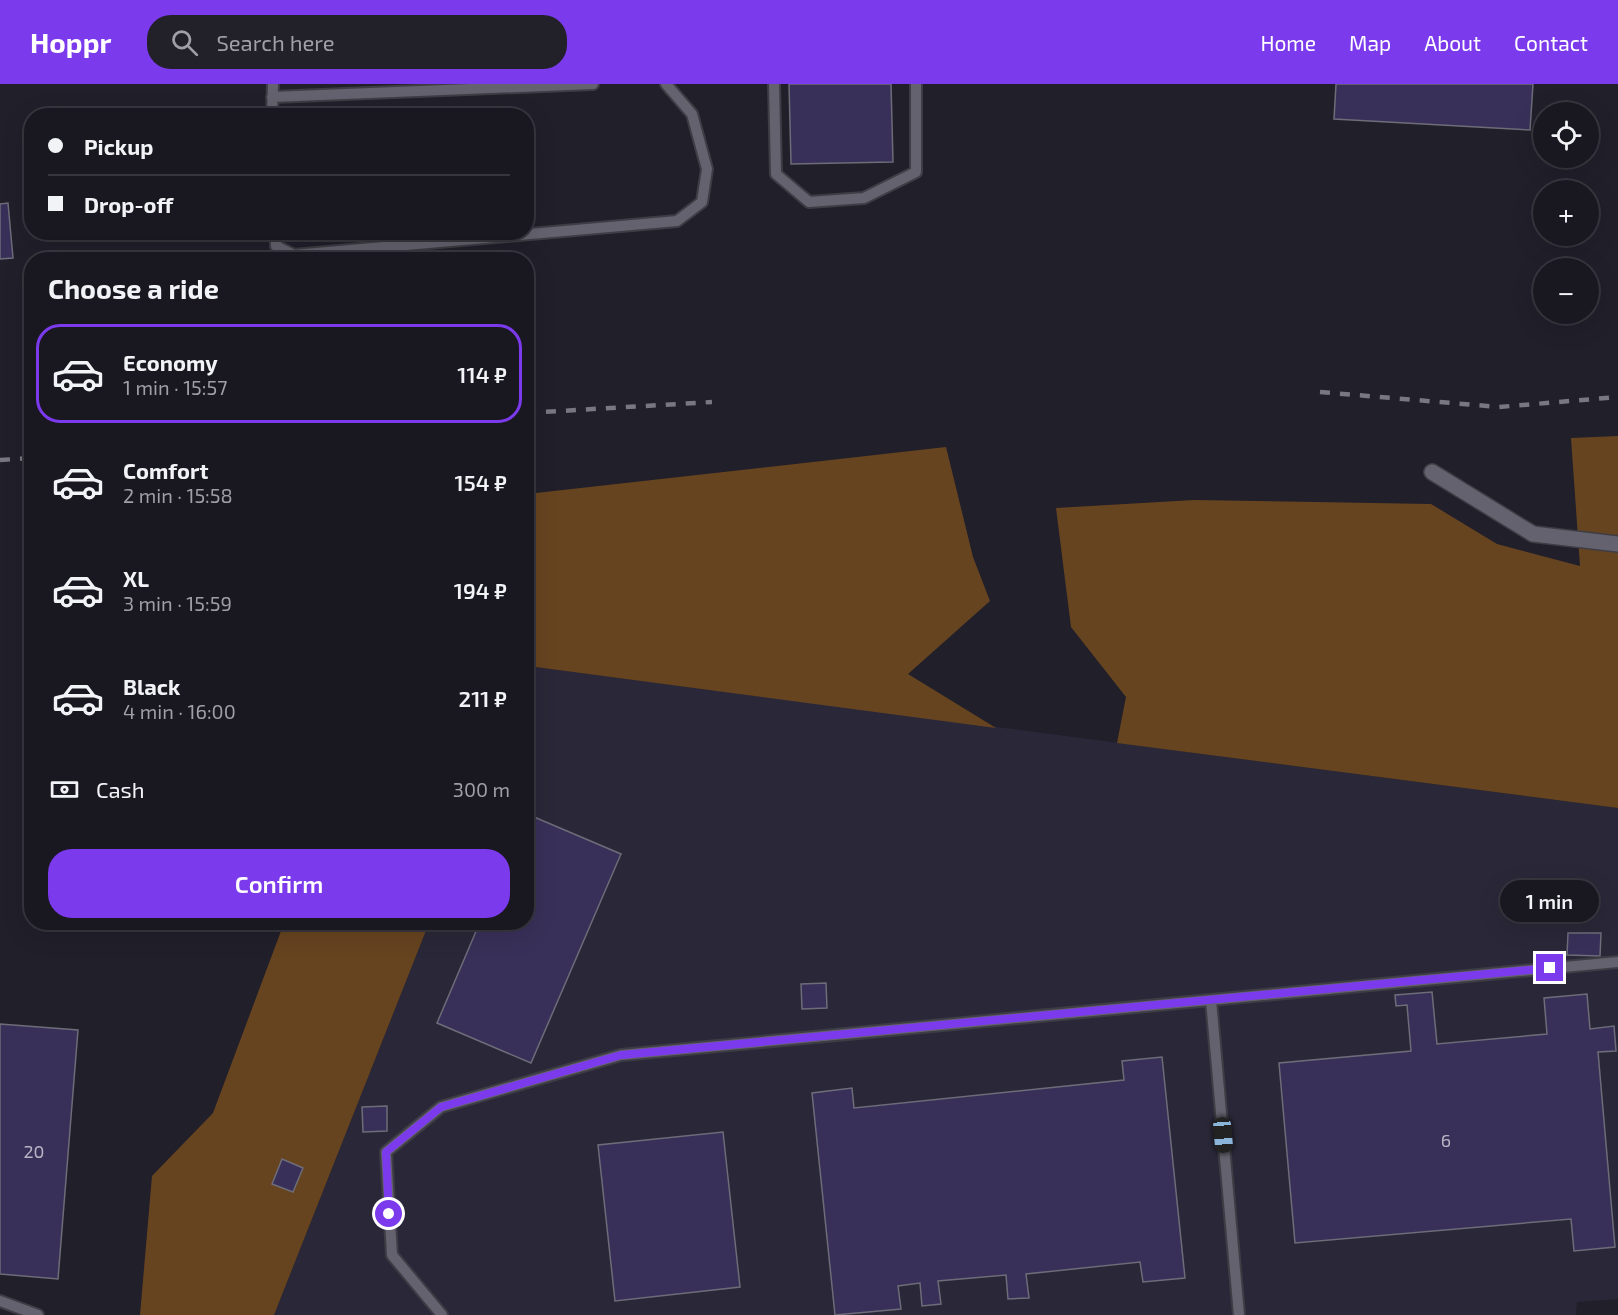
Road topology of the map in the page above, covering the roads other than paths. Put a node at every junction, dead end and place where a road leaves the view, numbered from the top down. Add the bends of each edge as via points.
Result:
1 (273, 84) edge
2 (592, 84) edge
3 (666, 84) edge
4 (774, 84) edge
5 (916, 84) edge
6 (272, 97) junction
7 (272, 108) edge
8 (534, 234) edge
9 (276, 240) edge
10 (463, 240) edge
11 (288, 252) edge
12 (328, 252) edge
13 (1432, 472) dead end
14 (1618, 544) edge
15 (1618, 962) edge
16 (1211, 1000) junction
17 (0, 1301) edge
18 (38, 1315) edge
19 (442, 1315) edge
20 (1239, 1315) edge

1 - 6 lane
2 - 6 lane
3 - 8 lane via 692,114 707,169 702,202 677,221
4 - 5 lane via 776,174 809,202 864,198 916,172
6 - 7 lane
9 - 11 lane via 276,246
10 - 12 lane
13 - 14 street via 1533,534
15 - 16 lane
16 - 19 lane via 621,1055 441,1107 386,1152 392,1255
16 - 20 lane
17 - 18 lane

